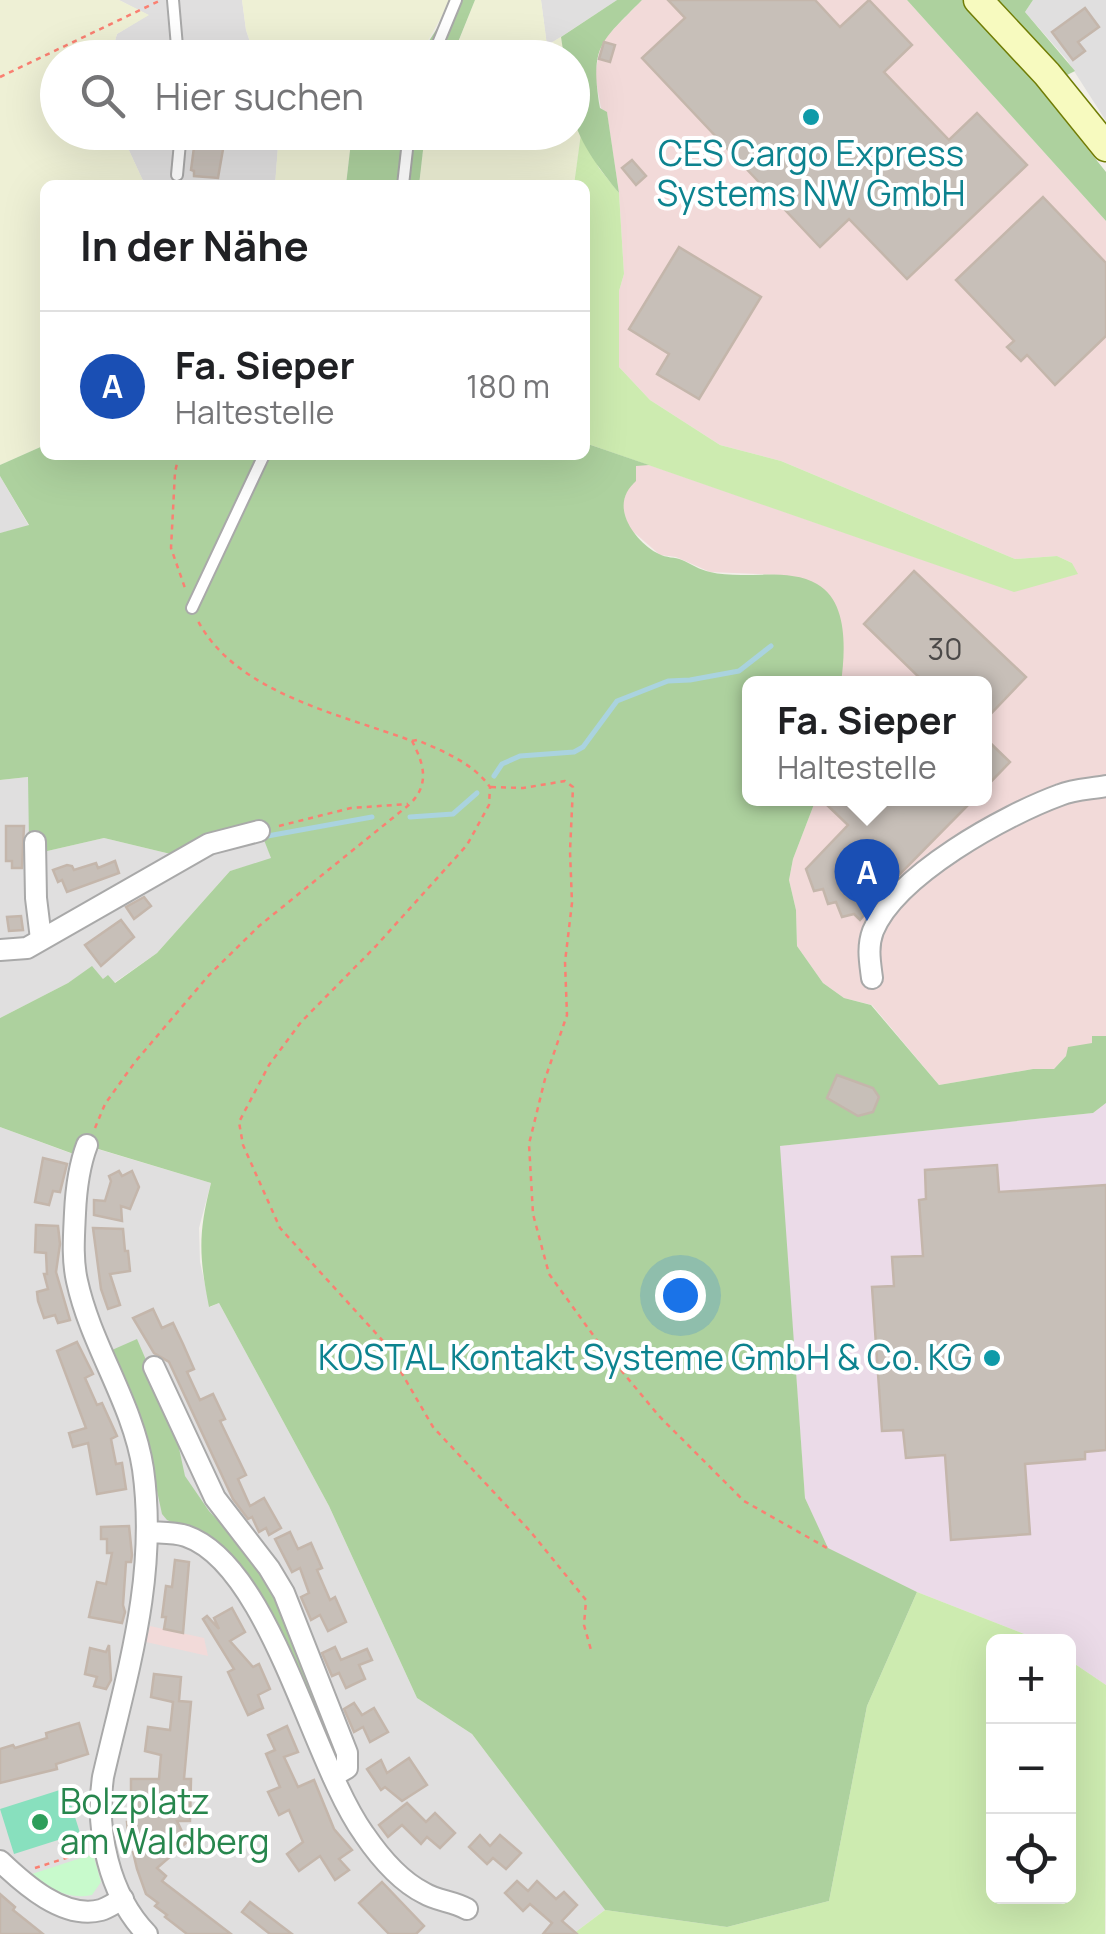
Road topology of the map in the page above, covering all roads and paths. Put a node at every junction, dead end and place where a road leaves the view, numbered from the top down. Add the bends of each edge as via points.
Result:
1 (160, 0) edge
2 (174, 0) edge
3 (456, 0) edge
4 (978, 0) edge
5 (76, 40) edge
6 (177, 40) edge
7 (439, 40) edge
8 (40, 57) edge
9 (0, 76) edge
10 (1106, 147) edge
11 (179, 150) edge
12 (408, 150) edge
13 (177, 175) dead end
14 (404, 180) edge
15 (178, 460) edge
16 (262, 460) edge
17 (192, 608) junction
18 (412, 741) junction
19 (1106, 786) edge
20 (490, 787) junction
21 (410, 804) junction
22 (259, 831) joint
23 (36, 842) dead end
24 (41, 939) junction
25 (0, 950) edge
26 (872, 978) dead end
27 (88, 1145) joint
28 (154, 1367) dead end
29 (148, 1532) junction
30 (828, 1548) dead end
31 (591, 1650) dead end
32 (332, 1776) junction
33 (92, 1850) dead end
34 (0, 1861) edge
35 (28, 1871) dead end
36 (123, 1898) junction
37 (467, 1908) dead end
38 (147, 1934) edge

1 - 5 path
2 - 6 lane
3 - 7 lane
4 - 10 main road
8 - 9 path
11 - 13 lane
12 - 14 lane
15 - 17 path via 172,548
16 - 17 lane
17 - 18 path via 216,649 263,685
18 - 20 path via 448,754
18 - 21 path via 424,778
19 - 26 street via 1063,793 964,841 928,870 874,930
20 - 30 path via 564,780 573,786 568,1015 528,1144 533,1214 549,1274 659,1416 744,1500
20 - 31 path via 490,804 467,845 302,1022 269,1065 240,1122 243,1146 280,1228 383,1341 433,1426 586,1600
21 - 22 path via 351,808
21 - 27 path via 208,975 116,1088
22 - 24 street via 209,844
23 - 24 street
24 - 25 street via 27,948
27 - 29 street via 76,1204 76,1278 134,1432
28 - 32 street via 215,1498 284,1593 348,1753 347,1768
29 - 32 street via 192,1538 240,1579
29 - 36 street via 145,1588 100,1794 105,1846
32 - 37 street via 366,1837 399,1874 425,1894
33 - 35 path
34 - 36 street via 34,1892 66,1907 99,1911
36 - 38 street

